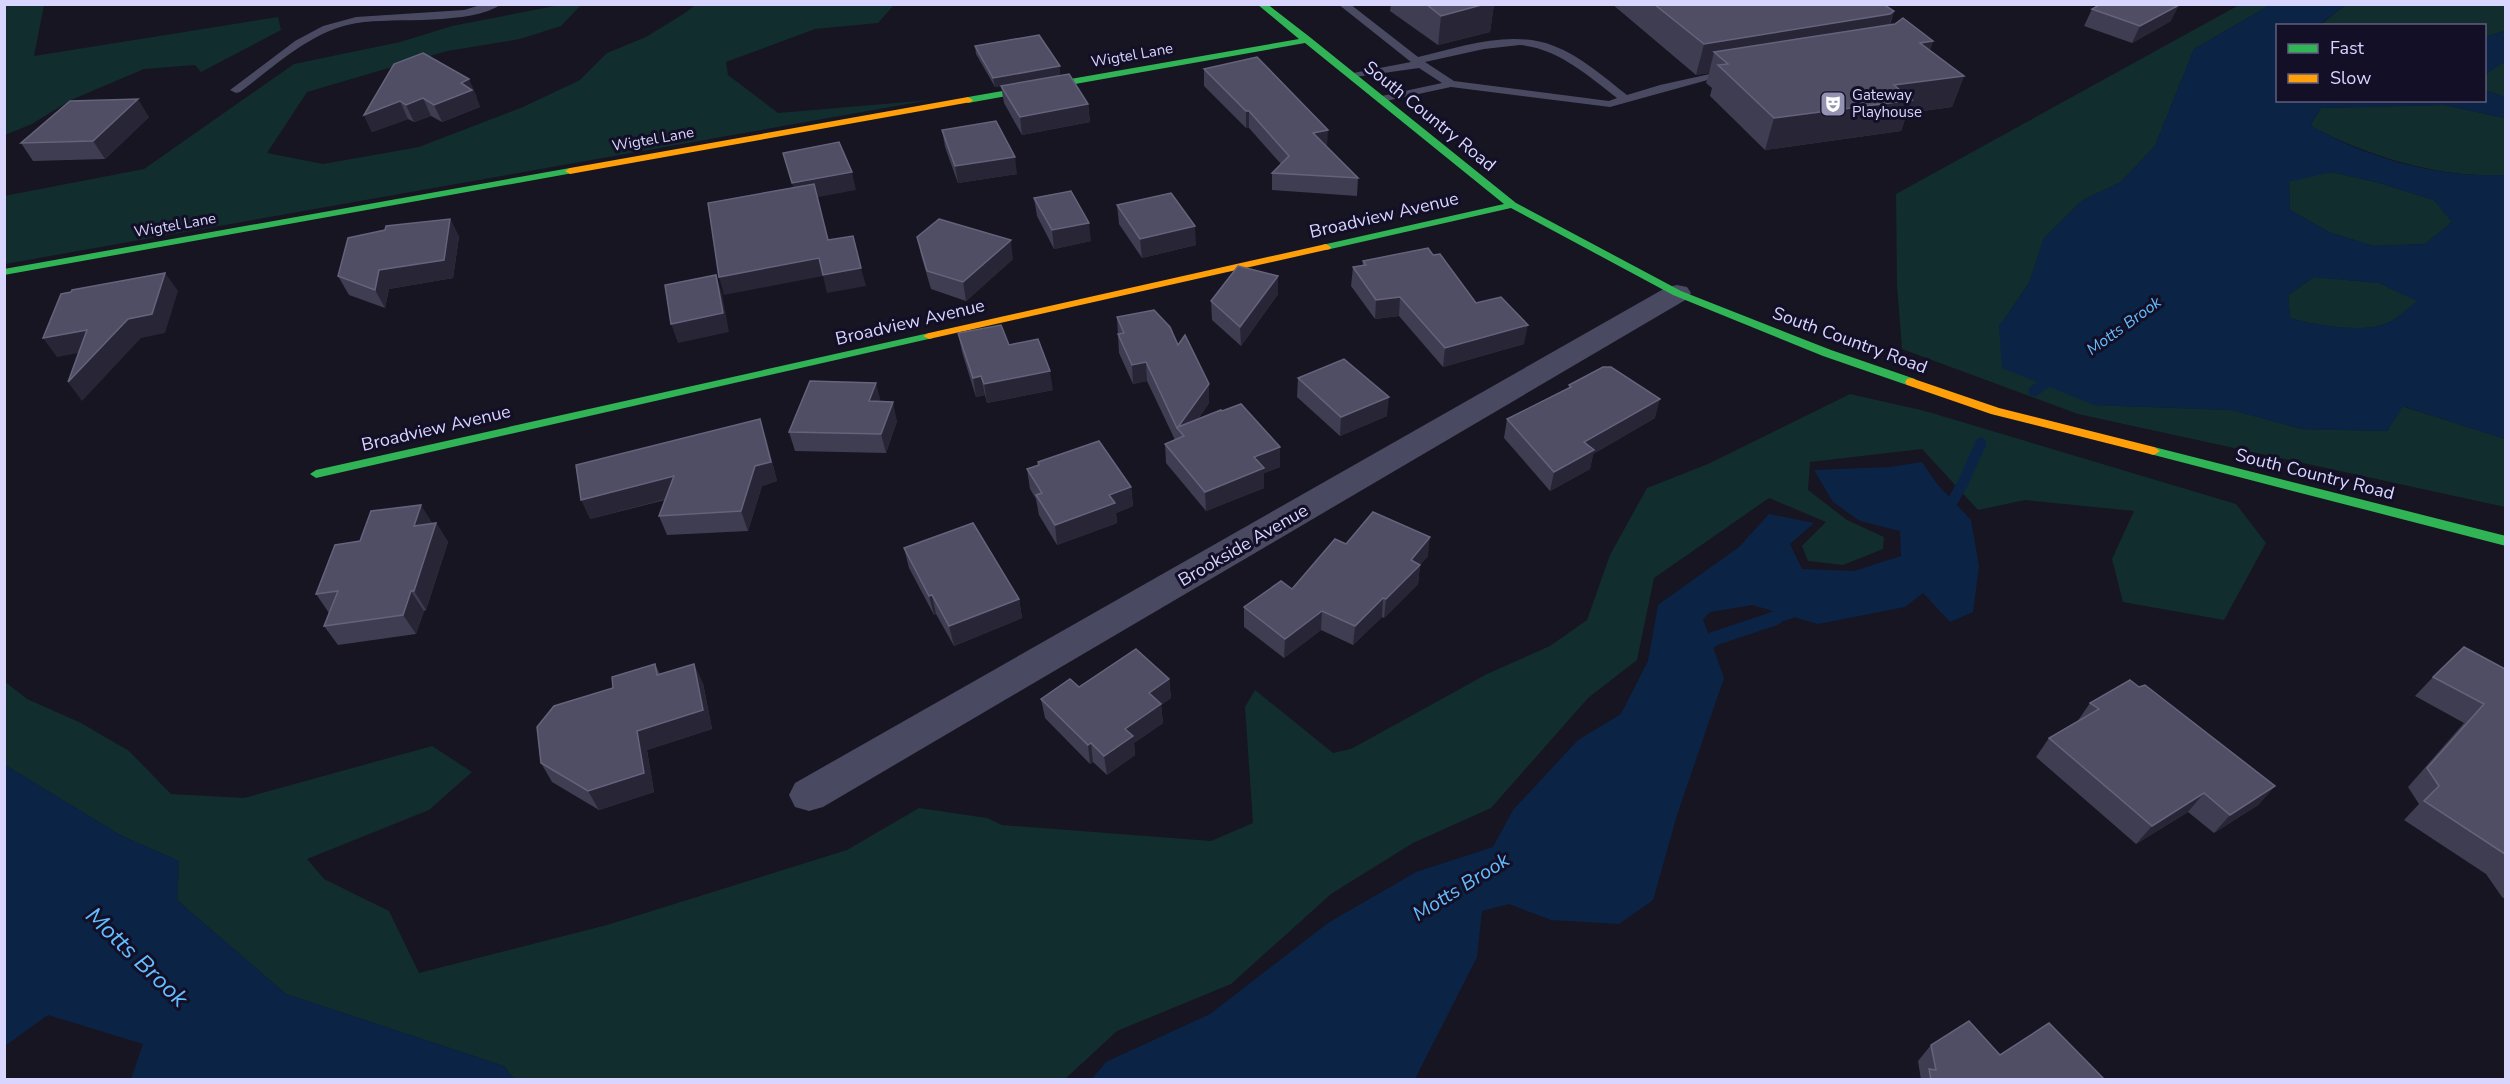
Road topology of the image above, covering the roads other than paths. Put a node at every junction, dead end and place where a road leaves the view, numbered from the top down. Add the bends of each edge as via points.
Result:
1 (497, 4) edge
2 (1261, 4) edge
3 (1343, 4) edge
4 (1308, 40) junction
5 (1418, 63) junction
6 (1743, 71) edge
7 (1352, 76) junction
8 (1452, 84) junction
9 (236, 90) dead end
10 (1381, 99) junction
11 (1627, 100) junction
12 (1512, 205) junction
13 (4, 272) edge
14 (1677, 293) junction
15 (316, 474) dead end
16 (2505, 541) edge
17 (809, 795) dead end

1 - 9 lane via 464,13 356,20 327,28 299,43
2 - 4 street, South Country Road
3 - 5 lane
4 - 7 street, South Country Road
4 - 13 street, Wigtel Lane
5 - 7 lane
5 - 8 lane
5 - 11 lane via 1504,43 1529,42 1567,57
6 - 11 lane via 1664,87
7 - 10 street, South Country Road
8 - 10 lane
8 - 11 lane via 1610,104
10 - 12 street, South Country Road
12 - 14 street, South Country Road
12 - 15 street, Broadview Avenue
14 - 16 street, South Country Road via 1827,353 1995,411
14 - 17 street, Brookside Avenue

